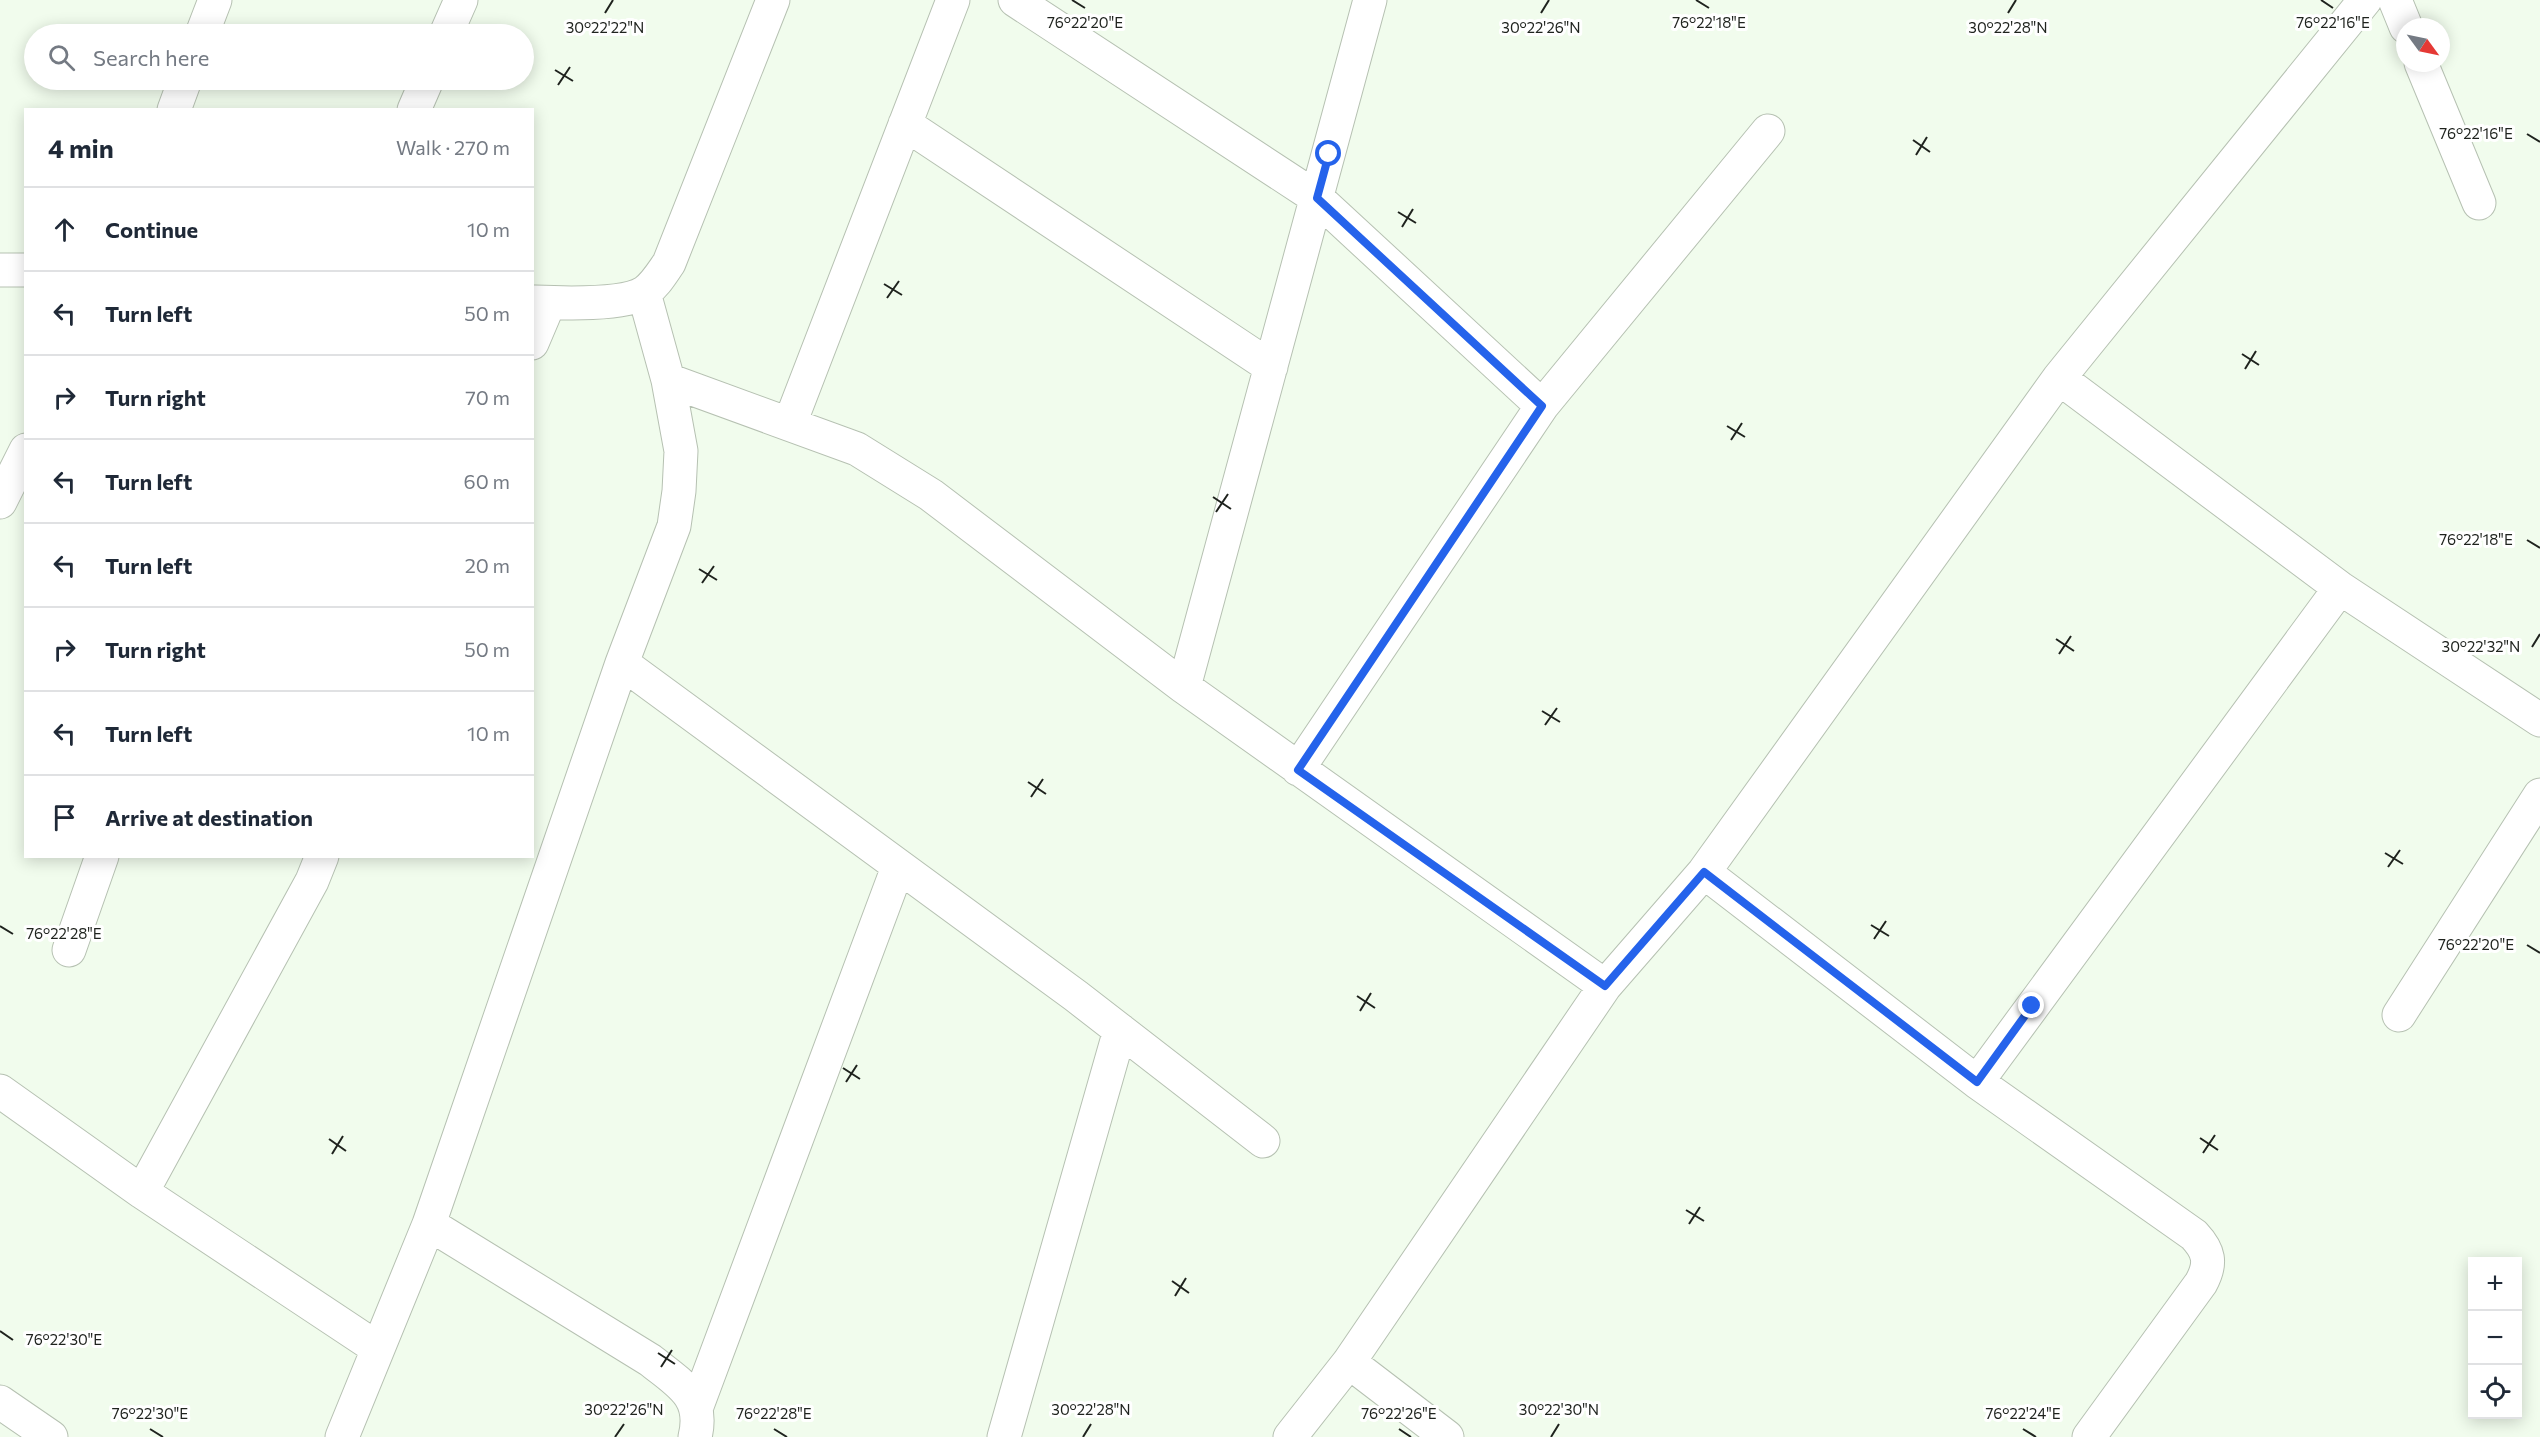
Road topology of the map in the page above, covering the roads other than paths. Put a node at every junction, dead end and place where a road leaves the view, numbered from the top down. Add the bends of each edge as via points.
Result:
1 (215, 0) edge
2 (461, 0) edge
3 (773, 0) edge
4 (953, 0) edge
5 (1015, 0) edge
6 (1370, 0) edge
7 (2365, 0) edge
8 (2395, 0) edge
9 (2402, 18) edge
10 (206, 24) edge
11 (450, 24) edge
12 (2425, 72) edge
13 (181, 90) edge
14 (423, 90) edge
15 (175, 108) edge
16 (415, 108) edge
17 (905, 124) junction
18 (1768, 131) dead end
19 (1317, 198) junction
20 (2480, 203) dead end
21 (0, 270) edge
22 (24, 270) edge
23 (644, 293) junction
24 (541, 302) edge
25 (534, 334) edge
26 (1270, 368) junction
27 (2059, 378) junction
28 (668, 380) junction
29 (1542, 406) junction
30 (790, 423) junction
31 (24, 454) edge
32 (0, 502) edge
33 (2340, 588) junction
34 (622, 663) junction
35 (1184, 687) junction
36 (2540, 720) edge
37 (1298, 770) junction
38 (2540, 795) edge
39 (101, 858) edge
40 (321, 858) edge
41 (898, 867) junction
42 (1704, 872) junction
43 (69, 950) dead end
44 (1605, 986) junction
45 (2399, 1015) dead end
46 (1120, 1030) junction
47 (1977, 1082) junction
48 (0, 1091) edge
49 (1263, 1140) dead end
50 (142, 1191) junction
51 (429, 1224) junction
52 (376, 1347) junction
53 (1349, 1362) junction
54 (0, 1402) edge
55 (696, 1422) edge
56 (51, 1437) edge
57 (342, 1437) edge
58 (1004, 1437) edge
59 (1290, 1437) edge
60 (1447, 1437) edge
61 (2089, 1437) edge

1 - 10 street
2 - 11 street
3 - 23 street via 669,263
4 - 17 street
5 - 19 street
6 - 19 street
7 - 27 street
8 - 9 street
12 - 20 street
13 - 15 street
14 - 16 street
17 - 26 street
17 - 30 street
18 - 29 street
19 - 26 street
19 - 29 street
21 - 22 street
23 - 24 street via 611,301
23 - 28 street
24 - 25 street
26 - 35 street
27 - 33 street
27 - 42 street
28 - 30 street
28 - 34 street via 681,451 676,514
29 - 37 street
30 - 35 street via 857,449 931,495
31 - 32 street
33 - 36 street
33 - 47 street
34 - 41 street
34 - 51 street
35 - 37 street
37 - 44 street
38 - 45 street
39 - 43 street
40 - 50 street
41 - 46 street
41 - 55 street
42 - 44 street
42 - 47 street
44 - 53 street
46 - 49 street
46 - 58 street
47 - 61 street via 2194,1235 2208,1255 2201,1283
48 - 50 street
50 - 52 street
51 - 52 street
51 - 55 street via 650,1360 680,1384
52 - 57 street
53 - 59 street
53 - 60 street
54 - 56 street

